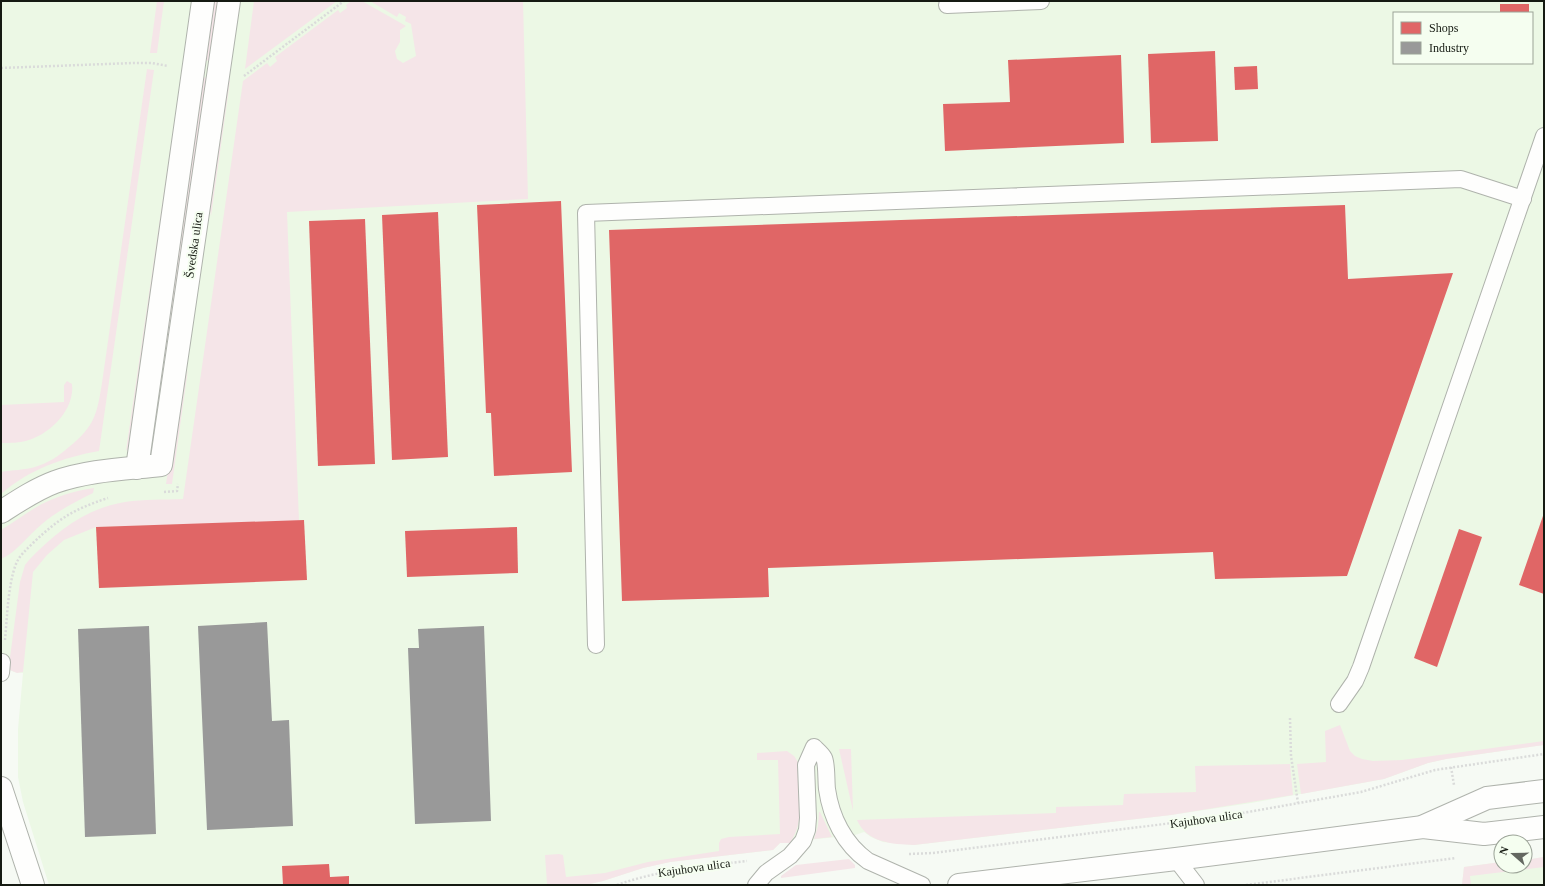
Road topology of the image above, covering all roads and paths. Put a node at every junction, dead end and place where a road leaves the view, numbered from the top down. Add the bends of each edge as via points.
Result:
1 (203, 1) edge
2 (229, 1) edge
3 (344, 1) edge
4 (1041, 1) edge
5 (948, 5) dead end
6 (1, 68) edge
7 (194, 69) junction
8 (218, 73) junction
9 (1544, 136) edge
10 (1523, 199) junction
11 (137, 468) junction
12 (113, 496) dead end
13 (1, 512) edge
14 (596, 645) dead end
15 (2, 668) edge
16 (1339, 704) dead end
17 (1290, 718) dead end
18 (1544, 754) edge
19 (1451, 767) junction
20 (1454, 785) dead end
21 (1, 788) edge
22 (1544, 790) edge
23 (1298, 803) junction
24 (1422, 827) junction
25 (1544, 827) edge
26 (904, 854) dead end
27 (1456, 858) dead end
28 (1176, 859) junction
29 (752, 861) dead end
30 (33, 885) edge
31 (617, 885) edge
32 (756, 885) edge
33 (922, 885) edge
34 (959, 885) edge
35 (1196, 885) edge
36 (1246, 885) edge

1 - 7 street, Švedska ulica
2 - 8 street, Švedska ulica
3 - 8 path via 243,76
4 - 5 lane
6 - 7 path via 152,63
7 - 11 street, Švedska ulica
8 - 11 street, Švedska ulica via 161,465
9 - 10 lane
10 - 14 lane via 1461,179 586,213
10 - 16 lane via 1361,667
11 - 13 street, Švedska ulica via 94,473 55,482
12 - 15 path via 67,514 21,554 12,574
17 - 23 path via 1291,756
18 - 19 path, Kajuhova ulica
19 - 20 path
19 - 23 path, Kajuhova ulica via 1361,792
21 - 30 street
22 - 24 street via 1487,798
23 - 26 path, Kajuhova ulica via 1213,818 933,853
24 - 25 street via 1484,834
24 - 28 street
27 - 36 path
28 - 34 street
28 - 35 lane
29 - 31 path, Kajuhova ulica via 664,872
32 - 33 lane via 766,873 790,856 803,842 808,818 806,765 814,747 825,759 831,810 844,836 868,861

